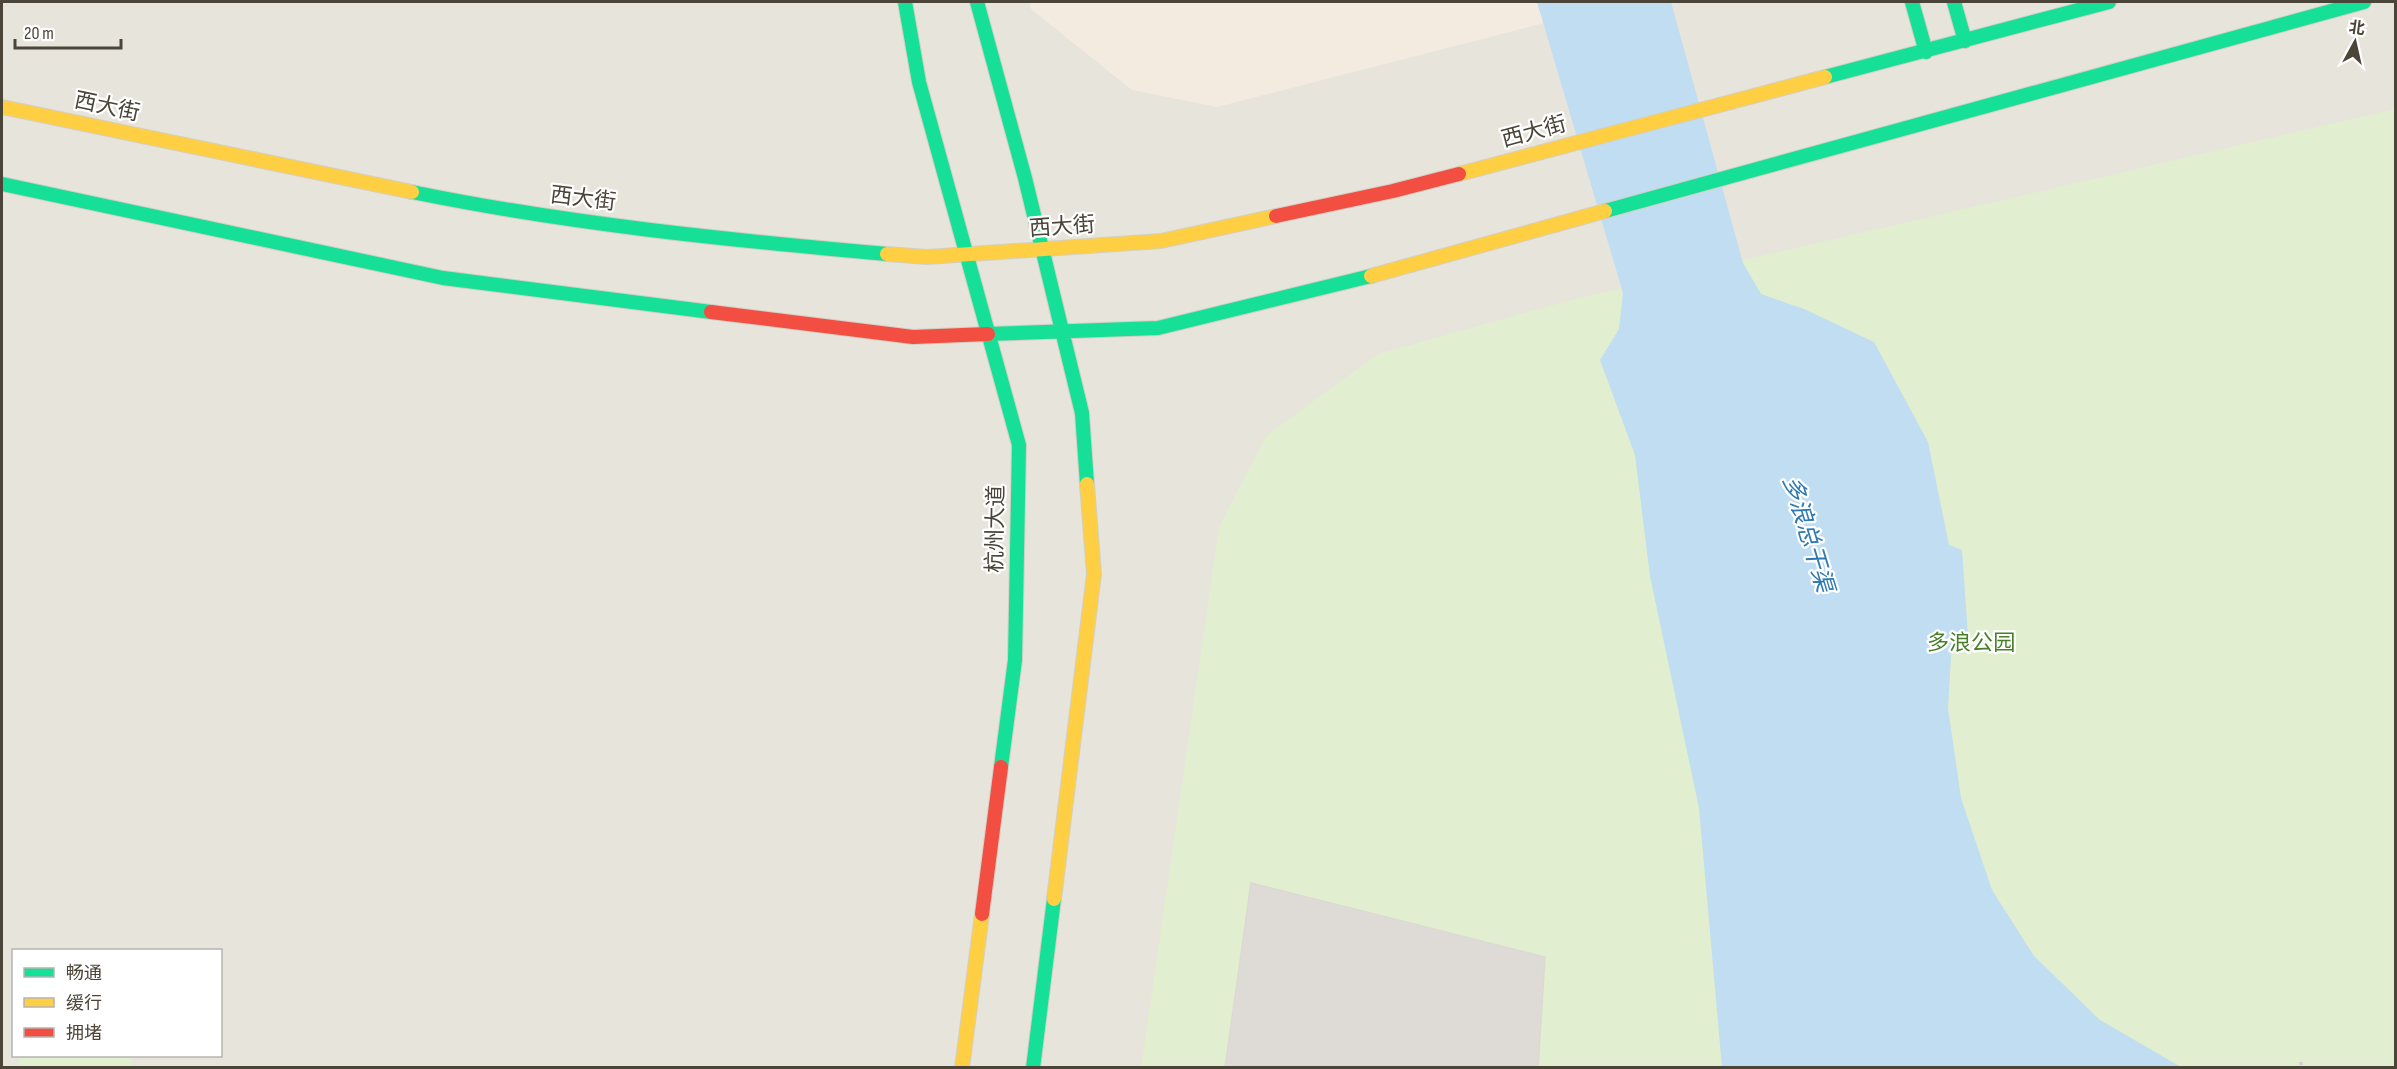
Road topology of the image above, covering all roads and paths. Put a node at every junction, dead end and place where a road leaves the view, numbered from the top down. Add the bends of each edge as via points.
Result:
1 (905, 2) edge
2 (977, 2) edge
3 (1912, 2) edge
4 (1954, 2) edge
5 (2109, 2) edge
6 (2364, 2) edge
7 (1965, 41) junction
8 (1926, 52) junction
9 (2, 107) edge
10 (2, 184) edge
11 (1043, 249) junction
12 (967, 254) junction
13 (1062, 332) junction
14 (988, 334) junction
15 (962, 1068) edge
16 (1033, 1068) edge

1 - 12 main road, 杭州大道 via 920,82
2 - 11 main road
3 - 8 main road
4 - 7 main road
5 - 7 main road, 西大街
6 - 13 main road via 1351,281 1158,327
7 - 8 main road, 西大街
8 - 11 main road, 西大街 via 1393,191 1161,241
9 - 12 main road, 西大街 via 490,208 762,243 927,257
10 - 14 main road via 443,278 913,337
11 - 12 main road, 西大街
11 - 13 main road
12 - 14 main road, 杭州大道
13 - 14 main road
13 - 16 main road via 1082,413 1094,574
14 - 15 main road, 杭州大道 via 1019,445 1015,660

